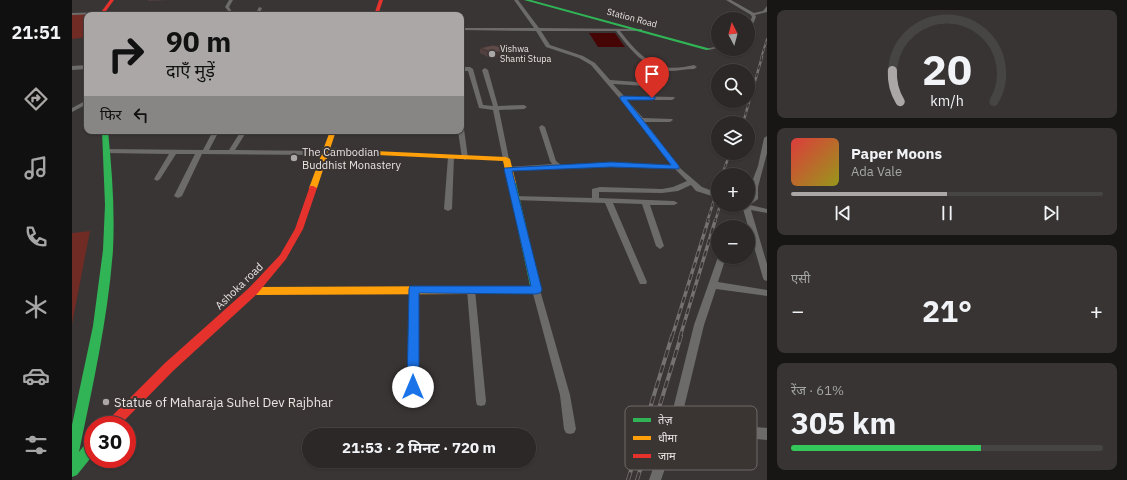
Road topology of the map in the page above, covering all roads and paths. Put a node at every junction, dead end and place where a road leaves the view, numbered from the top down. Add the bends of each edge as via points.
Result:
1 (99, 0) edge
2 (112, 0) edge
3 (232, 0) edge
4 (381, 0) edge
5 (516, 0) edge
6 (526, 0) edge
7 (739, 0) edge
8 (730, 1) edge
9 (767, 7) edge
10 (260, 8) dead end
11 (101, 12) edge
12 (103, 12) edge
13 (230, 12) dead end
14 (258, 12) edge
15 (377, 12) edge
16 (749, 12) edge
17 (72, 14) edge
18 (84, 14) edge
19 (755, 14) edge
20 (464, 29) edge
21 (538, 30) junction
22 (617, 30) junction
23 (640, 30) junction
24 (711, 48) edge
25 (708, 49) joint
26 (84, 67) edge
27 (694, 67) dead end
28 (72, 68) edge
29 (464, 69) edge
30 (485, 70) dead end
31 (609, 82) junction
32 (662, 85) dead end
33 (622, 98) junction
34 (672, 98) dead end
35 (84, 104) edge
36 (496, 108) junction
37 (524, 108) dead end
38 (72, 110) edge
39 (641, 120) junction
40 (670, 120) dead end
41 (542, 127) dead end
42 (105, 134) edge
43 (214, 134) edge
44 (242, 134) edge
45 (332, 134) edge
46 (462, 134) edge
47 (767, 138) edge
48 (106, 151) junction
49 (174, 151) junction
50 (326, 151) junction
51 (203, 152) junction
52 (231, 152) junction
53 (451, 157) junction
54 (465, 158) junction
55 (506, 159) junction
56 (558, 166) junction
57 (677, 167) junction
58 (508, 169) junction
59 (157, 179) dead end
60 (691, 182) junction
61 (755, 184) edge
62 (711, 193) edge
63 (178, 196) dead end
64 (514, 198) junction
65 (596, 201) junction
66 (608, 201) junction
67 (645, 202) junction
68 (674, 203) dead end
69 (755, 208) edge
70 (448, 209) dead end
71 (767, 211) edge
72 (748, 212) edge
73 (660, 246) dead end
74 (720, 264) edge
75 (767, 278) edge
76 (643, 282) dead end
77 (713, 285) junction
78 (414, 289) junction
79 (471, 290) junction
80 (536, 290) junction
81 (253, 291) junction
82 (767, 293) edge
83 (413, 387) dead end
84 (481, 401) dead end
85 (679, 406) edge
86 (120, 416) edge
87 (570, 429) dead end
88 (757, 433) edge
89 (767, 434) edge
90 (72, 453) edge
91 (84, 455) edge
92 (72, 470) edge
93 (658, 470) edge
94 (655, 480) edge

1 - 11 street
2 - 12 street
3 - 13 street via 226,7
4 - 15 street
5 - 21 street
6 - 23 street, Station Road
7 - 8 street
8 - 16 street
9 - 19 street via 766,12
10 - 14 street
17 - 18 street
20 - 21 street
21 - 22 street
21 - 31 street via 548,46 586,59
22 - 23 street
22 - 27 street via 632,49 657,66 668,69
23 - 25 street, Station Road
24 - 25 street
26 - 28 street
29 - 36 street via 470,69 481,107
30 - 36 street
31 - 32 street
31 - 33 street
33 - 34 street
33 - 39 street
35 - 38 street
36 - 37 street
36 - 55 street
39 - 40 street
39 - 57 street
41 - 56 street via 553,161
42 - 48 street
43 - 51 street
44 - 52 street
45 - 50 street, Ashoka road
46 - 54 street
47 - 61 street
48 - 49 street
48 - 90 street via 109,199 108,264 92,365
49 - 51 street
49 - 59 street
50 - 52 street
50 - 53 street
50 - 81 street, Ashoka road via 295,238 272,271
51 - 52 street
51 - 63 street
53 - 54 street
53 - 70 street
54 - 55 street
55 - 58 street
56 - 57 street
56 - 58 street
57 - 60 street
58 - 64 street
60 - 62 street via 699,189
60 - 65 street via 662,191 600,189 595,191
64 - 65 street
64 - 80 street
65 - 66 street
66 - 67 street
66 - 76 street
67 - 68 street
67 - 73 street
69 - 71 street
72 - 75 street
74 - 77 street
77 - 82 street
77 - 85 street
78 - 79 street
78 - 81 street
78 - 83 street
79 - 80 street
79 - 84 street
80 - 87 street via 565,395
81 - 86 street, Ashoka road via 186,351
88 - 89 street
91 - 92 street
93 - 94 street

